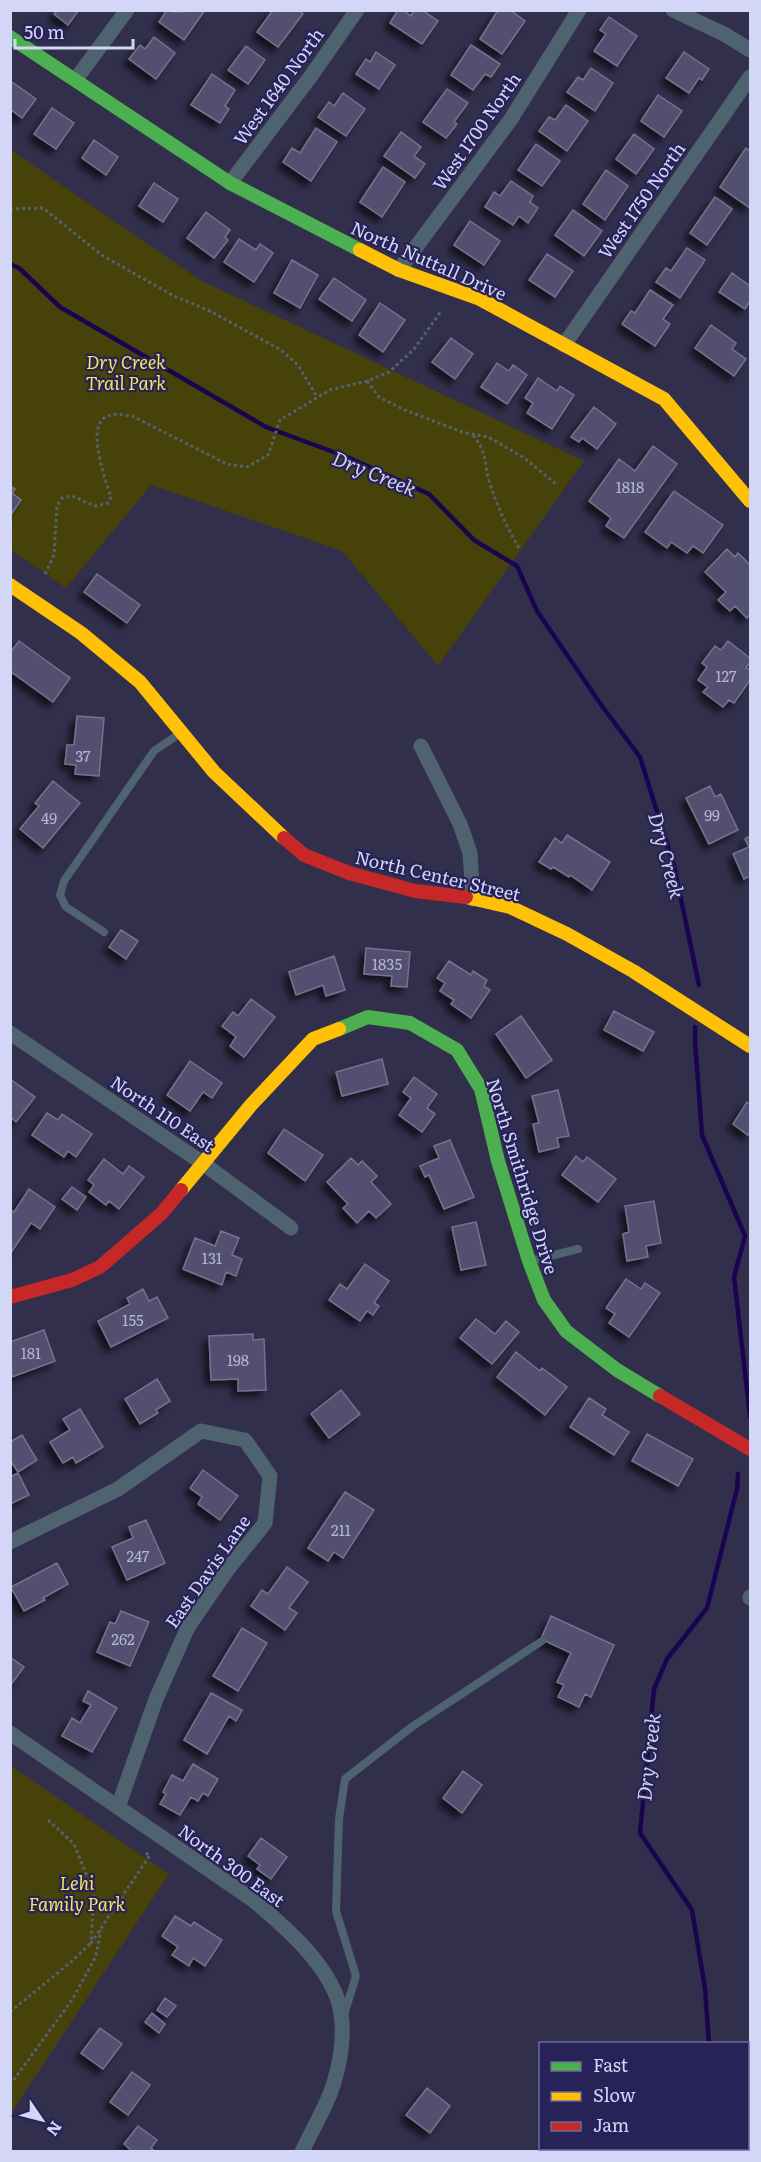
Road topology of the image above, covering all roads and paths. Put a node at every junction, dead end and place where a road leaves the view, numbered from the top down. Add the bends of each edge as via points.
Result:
1 (127, 10) edge
2 (357, 10) edge
3 (579, 10) edge
4 (673, 10) edge
5 (10, 37) edge
6 (750, 50) edge
7 (750, 77) edge
8 (76, 79) junction
9 (230, 183) junction
10 (10, 209) edge
11 (399, 270) junction
12 (442, 310) dead end
13 (564, 345) junction
14 (367, 381) junction
15 (317, 397) junction
16 (472, 434) junction
17 (556, 484) dead end
18 (750, 501) edge
19 (520, 550) dead end
20 (45, 574) dead end
21 (10, 585) edge
22 (180, 733) junction
23 (421, 746) dead end
24 (473, 899) junction
25 (104, 932) dead end
26 (10, 1033) edge
27 (750, 1046) edge
28 (204, 1164) junction
29 (291, 1228) dead end
30 (578, 1249) dead end
31 (530, 1261) junction
32 (10, 1290) edge
33 (33, 1290) junction
34 (10, 1297) edge
35 (750, 1449) edge
36 (10, 1542) edge
37 (542, 1641) dead end
38 (10, 1733) edge
39 (118, 1807) junction
40 (48, 1820) dead end
41 (143, 1852) dead end
42 (102, 1927) junction
43 (90, 1943) junction
44 (10, 2012) edge
45 (342, 2020) junction
46 (10, 2085) edge
47 (302, 2151) edge

1 - 8 street
2 - 9 street, West 1640 North
3 - 11 street, West 1700 North via 511,119
4 - 6 street
5 - 8 street, North Nuttall Drive
7 - 13 street, West 1750 North
8 - 9 street, North Nuttall Drive
9 - 11 street, North Nuttall Drive
10 - 15 path via 43,208 103,256 281,350 298,364
11 - 13 street, North Nuttall Drive via 480,299
12 - 14 path via 414,349 389,372
13 - 18 street, North Nuttall Drive via 664,399
14 - 15 path
14 - 16 path via 379,397
15 - 20 path via 280,420 268,455 247,467 227,464 132,416 116,414 104,418 97,428 97,443 111,497 108,504 95,506 72,496 62,498 57,506 54,555
16 - 17 path via 488,437 523,456
16 - 19 path via 483,448 489,483
21 - 22 street, North Center Street via 81,633 140,682
22 - 24 street, North Center Street via 214,772 304,855 349,873 416,891
22 - 25 lane via 154,751 64,880 60,895 66,908
23 - 24 street via 470,853
24 - 27 street, North Center Street via 510,907 567,934
26 - 28 street, North 110 East
28 - 29 street, North 110 East
28 - 31 street, North Smithridge Drive via 251,1105 313,1039 368,1017 410,1023 457,1050 481,1089 498,1161
28 - 33 street via 161,1214 100,1267 72,1280
30 - 31 lane
31 - 35 street, North Smithridge Drive via 544,1300 566,1331 616,1370
32 - 33 street
33 - 34 street
36 - 39 street, East Davis Lane via 118,1489 201,1431 245,1440 270,1476 265,1523 188,1627 156,1699
37 - 45 lane via 413,1726 345,1779 339,1819 336,1911 356,1976
38 - 39 street, North 300 East
39 - 45 street, North 300 East via 253,1900 288,1930 336,1995
40 - 43 path via 74,1844 94,1894
41 - 42 path via 150,1855
42 - 43 path
42 - 46 path via 96,1956 72,2000
43 - 44 path
45 - 47 street, North 300 East via 339,2062 330,2094

